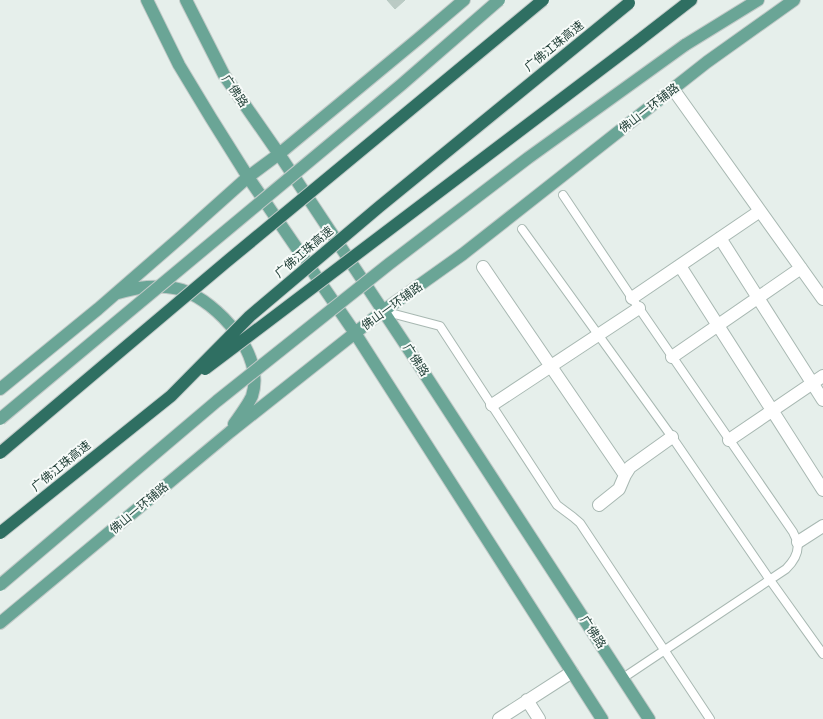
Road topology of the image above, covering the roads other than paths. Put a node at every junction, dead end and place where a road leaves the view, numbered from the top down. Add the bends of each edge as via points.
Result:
1 (147, 0) edge
2 (186, 0) edge
3 (464, 0) edge
4 (499, 0) edge
5 (543, 0) edge
6 (691, 0) edge
7 (758, 0) edge
8 (794, 0) edge
9 (631, 2) edge
10 (673, 89) junction
11 (279, 154) junction
12 (248, 177) junction
13 (563, 195) dead end
14 (760, 211) junction
15 (522, 229) dead end
16 (720, 238) junction
17 (680, 266) junction
18 (483, 267) dead end
19 (801, 268) junction
20 (115, 294) junction
21 (758, 298) junction
22 (823, 299) edge
23 (635, 303) junction
24 (383, 311) junction
25 (718, 325) junction
26 (355, 333) junction
27 (598, 335) junction
28 (672, 357) junction
29 (551, 366) junction
30 (823, 376) edge
31 (812, 383) junction
32 (0, 390) edge
33 (171, 396) junction
34 (823, 400) edge
35 (492, 406) junction
36 (772, 410) junction
37 (0, 419) edge
38 (230, 432) junction
39 (672, 437) junction
40 (729, 440) junction
41 (0, 453) edge
42 (625, 475) junction
43 (823, 490) edge
44 (599, 505) dead end
45 (823, 526) edge
46 (0, 533) edge
47 (798, 542) junction
48 (770, 580) junction
49 (0, 585) edge
50 (0, 623) edge
51 (664, 650) junction
52 (823, 654) edge
53 (572, 672) junction
54 (623, 678) junction
55 (527, 700) junction
56 (499, 719) edge
57 (539, 719) edge
58 (602, 719) edge
59 (650, 719) edge
60 (710, 719) edge

1 - 12 main road via 180,65
2 - 11 main road, 广佛路 via 224,75
3 - 11 main road
4 - 37 main road, bridge via 401,85
5 - 41 highway, bridge
6 - 33 highway, bridge
7 - 49 main road, bridge via 685,45 528,158 389,264 217,401
8 - 10 main road, 佛山一环辅路
9 - 33 highway, 广佛江珠高速, bridge via 379,207 250,316
10 - 14 street
10 - 24 main road, 佛山一环辅路 via 463,254
11 - 12 main road
11 - 24 main road, 广佛路
12 - 20 main road
12 - 26 main road
13 - 23 lane
14 - 16 street
14 - 19 street
15 - 27 lane
16 - 17 street
16 - 21 street
17 - 23 street
17 - 25 street
18 - 29 street
19 - 21 street
19 - 22 street
20 - 32 main road
20 - 38 main road via 139,288 164,287 180,290 209,304 233,328 250,358 254,379 252,396
21 - 25 street
21 - 31 street
23 - 27 street
23 - 28 lane
24 - 26 main road, 佛山一环辅路
24 - 35 lane via 440,326
24 - 54 main road, 广佛路
25 - 28 street
25 - 36 street
26 - 38 main road, 佛山一环辅路
26 - 53 main road
27 - 29 street
27 - 39 lane
28 - 40 lane
29 - 35 street
29 - 42 street
30 - 31 street
31 - 34 street
31 - 36 street
33 - 46 highway, 广佛江珠高速, bridge
35 - 51 lane via 557,506 580,523
36 - 40 street
36 - 43 street
38 - 50 main road, 佛山一环辅路
39 - 42 street via 630,467
39 - 48 lane
40 - 47 lane
42 - 44 street via 619,490
45 - 47 street
47 - 48 lane via 793,562
48 - 51 lane
48 - 52 lane
51 - 54 lane
51 - 60 lane
53 - 55 street
53 - 58 main road
54 - 59 main road, 广佛路
55 - 56 street
55 - 57 street

